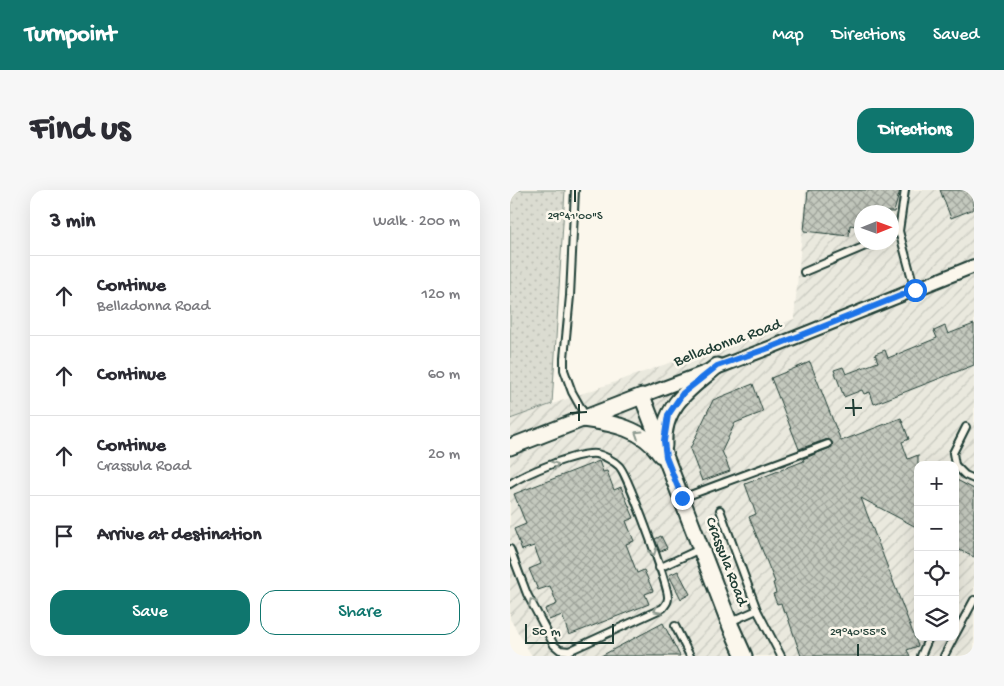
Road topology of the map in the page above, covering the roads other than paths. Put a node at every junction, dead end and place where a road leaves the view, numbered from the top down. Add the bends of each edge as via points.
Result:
1 (575, 190) edge
2 (905, 190) edge
3 (899, 232) joint
4 (856, 250) edge
5 (974, 266) edge
6 (804, 272) dead end
7 (958, 272) junction
8 (974, 272) edge
9 (915, 290) junction
10 (717, 366) junction
11 (642, 396) junction
12 (583, 418) junction
13 (966, 427) dead end
14 (828, 444) dead end
15 (510, 447) edge
16 (954, 461) edge
17 (668, 463) junction
18 (959, 469) edge
19 (974, 479) edge
20 (510, 484) edge
21 (682, 498) junction
22 (720, 510) dead end
23 (701, 548) junction
24 (510, 550) edge
25 (659, 568) junction
26 (974, 600) edge
27 (757, 610) junction
28 (729, 622) junction
29 (674, 626) dead end
30 (959, 628) edge
31 (928, 641) edge
32 (952, 641) edge
33 (690, 656) edge
34 (744, 656) edge
35 (781, 656) edge
36 (922, 656) edge
37 (944, 656) edge

1 - 12 lane via 564,358 568,380
2 - 3 lane
3 - 9 lane
4 - 6 lane
5 - 7 street, Belladonna Road
7 - 8 lane, Belladonna Road
7 - 9 street, Belladonna Road
9 - 10 street, Belladonna Road
10 - 11 street, Belladonna Road
10 - 17 street via 672,406 665,424
11 - 12 street, Belladonna Road
11 - 17 street, Crassula Road
12 - 15 street, Belladonna Road
17 -> 12 street via 632,430
13 - 16 lane via 953,453
14 - 21 lane
17 - 21 street, Crassula Road
18 - 19 lane
20 -> 25 lane via 579,456 596,454 609,460 621,467
21 - 23 street, Crassula Road
22 - 27 lane
23 - 25 lane
23 - 28 street, Crassula Road
25 -> 24 lane via 668,598 663,608 565,651 554,645 527,594
26 - 30 lane
27 - 28 lane
27 - 35 lane
28 - 34 street, Crassula Road
29 - 33 lane
31 - 36 lane
32 - 37 lane

